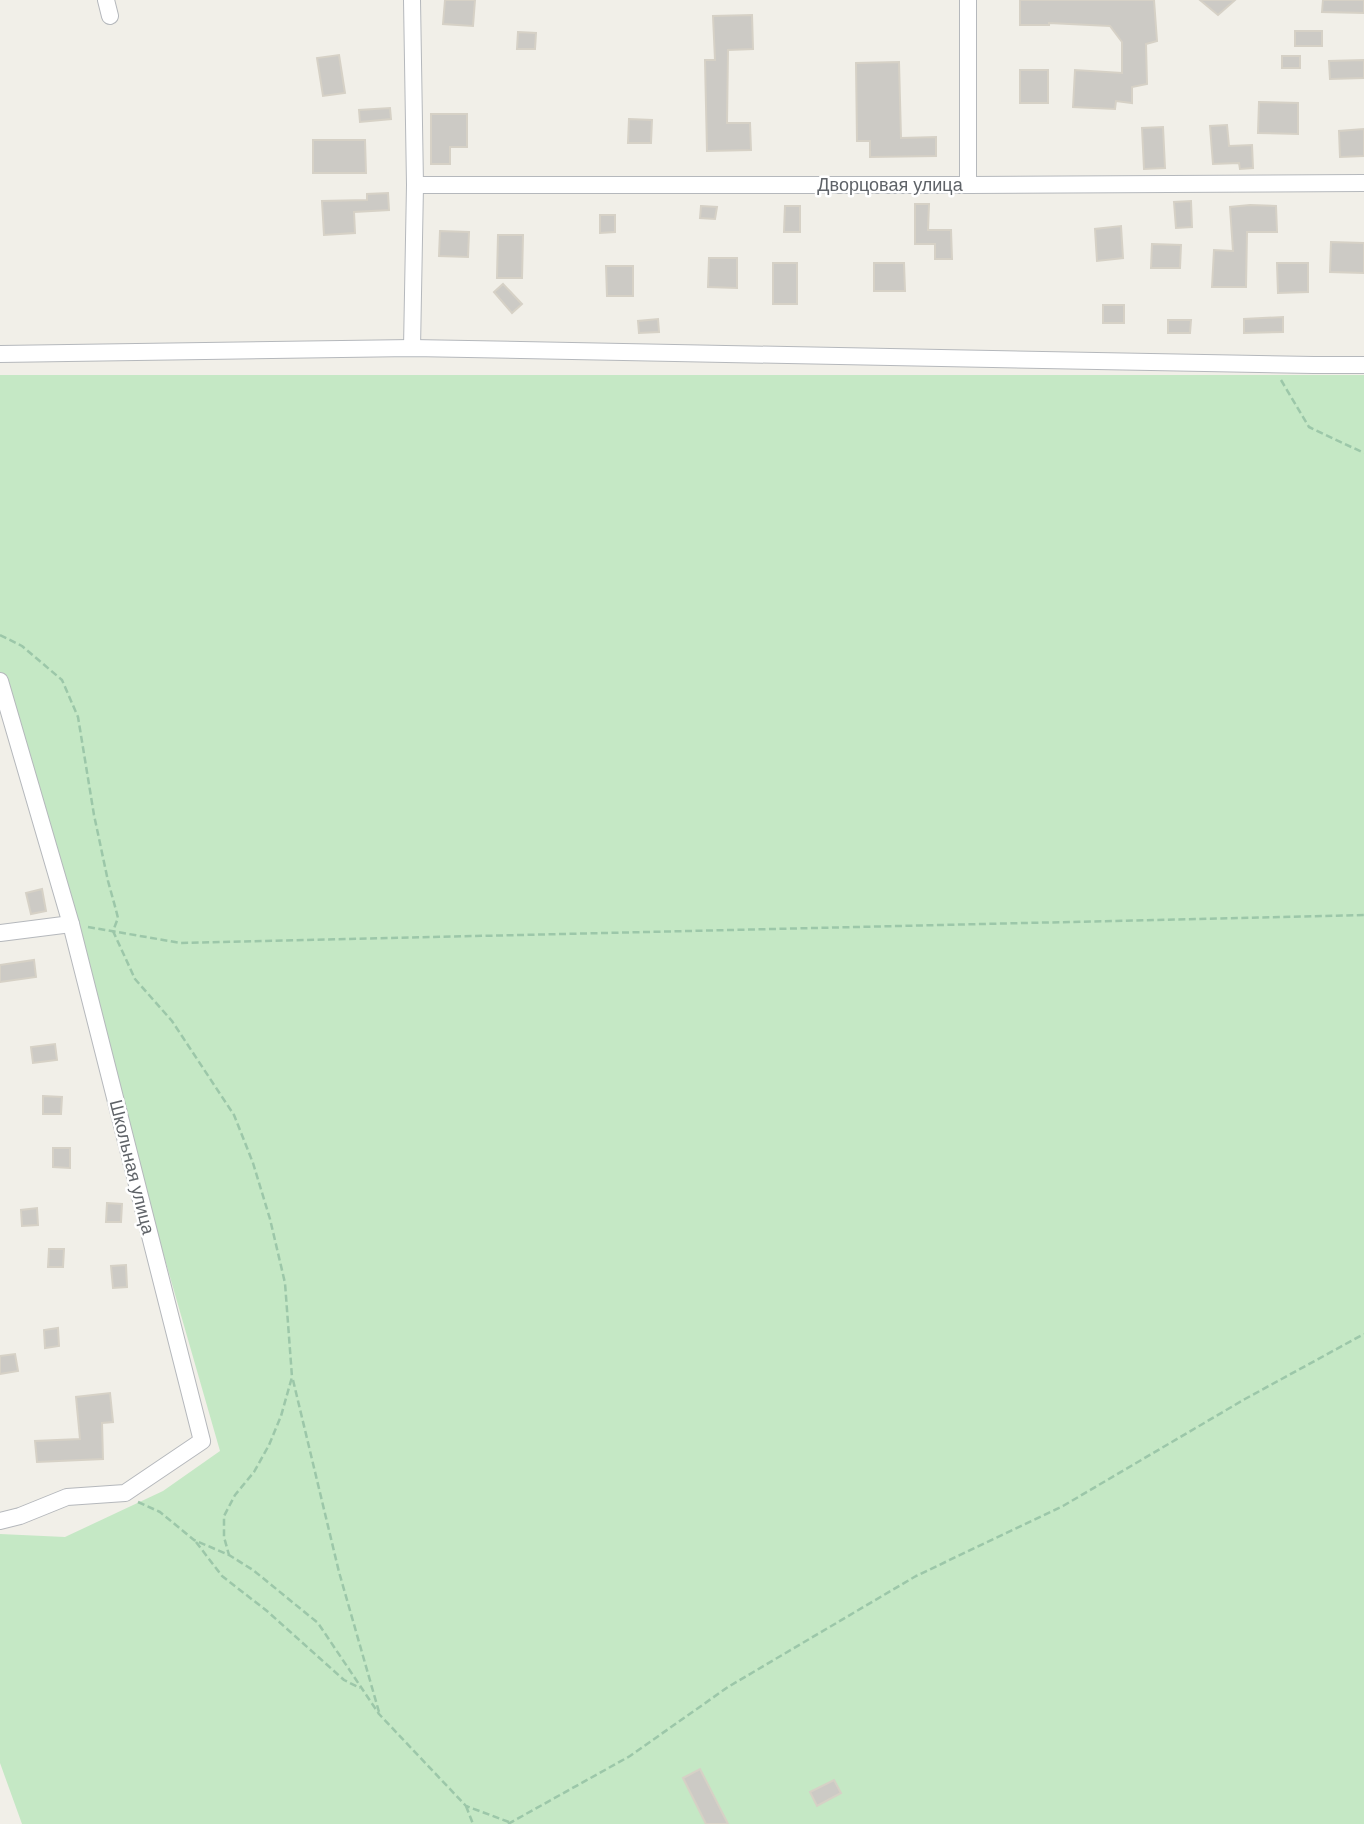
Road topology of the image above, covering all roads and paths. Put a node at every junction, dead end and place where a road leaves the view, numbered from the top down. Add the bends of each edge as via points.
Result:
1 (106, 0) edge
2 (412, 0) edge
3 (968, 0) edge
4 (110, 16) dead end
5 (1364, 183) edge
6 (415, 185) junction
7 (968, 186) junction
8 (412, 348) junction
9 (0, 354) edge
10 (1272, 365) junction
11 (1364, 365) edge
12 (1364, 453) edge
13 (0, 635) edge
14 (0, 681) edge
15 (1364, 915) edge
16 (71, 924) junction
17 (113, 932) junction
18 (0, 933) edge
19 (1364, 1334) edge
20 (292, 1377) junction
21 (125, 1493) junction
22 (0, 1521) edge
23 (194, 1540) junction
24 (229, 1555) junction
25 (362, 1689) junction
26 (379, 1714) junction
27 (467, 1806) junction
28 (509, 1823) edge
29 (473, 1824) edge

1 - 4 street
2 - 6 street
3 - 7 street
5 - 7 street, Дворцовая улица
6 - 7 street, Дворцовая улица
6 - 8 street
8 - 9 street
8 - 10 street
10 - 11 street
10 - 12 path via 1309,427
13 - 17 path via 22,646 61,680 78,718 94,816 118,918
14 - 16 street, Школьная улица
15 - 17 path via 181,943
16 - 17 path
16 - 18 street
16 - 21 street, Школьная улица via 202,1441
17 - 20 path via 135,979 172,1021 234,1115 253,1163 285,1283
19 - 28 path via 1063,1506 916,1576 728,1687 630,1755
20 - 24 path via 269,1445 224,1516
20 - 26 path
21 - 22 street via 66,1497
21 - 23 path via 160,1512
23 - 24 path
23 - 25 path via 222,1576 344,1680
24 - 25 path via 318,1623
25 - 26 path
26 - 27 path
27 - 28 path
27 - 29 path

